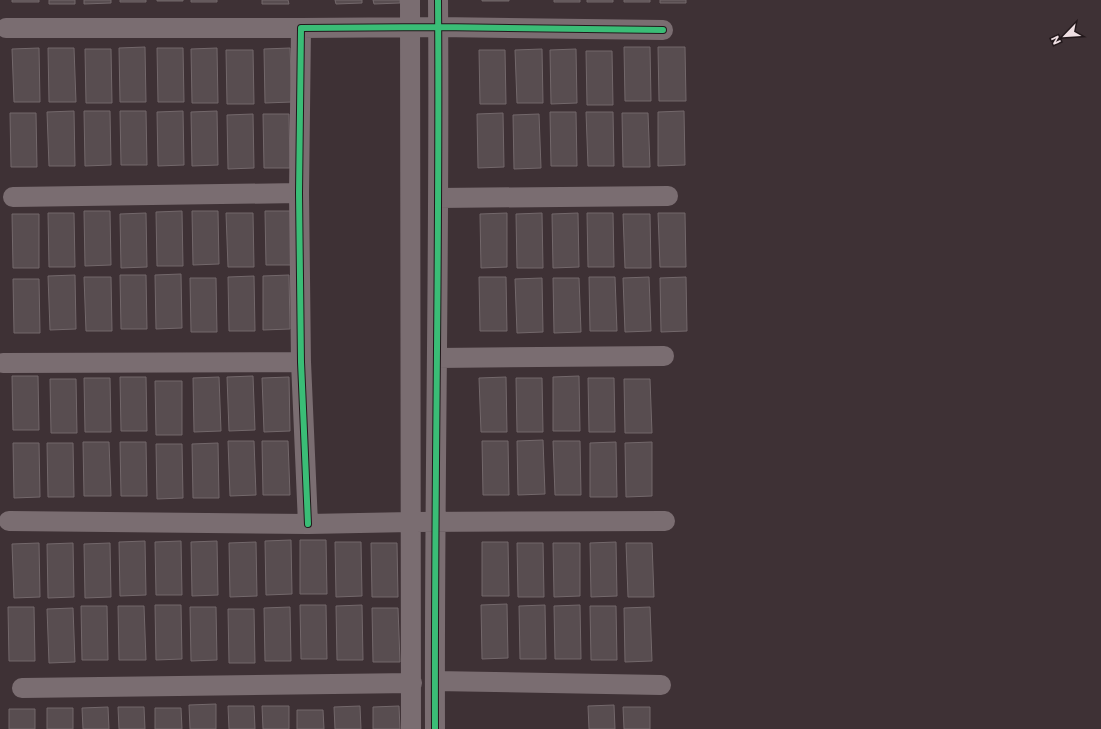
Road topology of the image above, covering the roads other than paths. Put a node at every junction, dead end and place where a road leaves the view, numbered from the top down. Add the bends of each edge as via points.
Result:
1 (410, 0) edge
2 (438, 0) edge
3 (438, 27) junction
4 (6, 28) dead end
5 (301, 28) junction
6 (409, 28) junction
7 (663, 30) dead end
8 (299, 193) junction
9 (668, 196) dead end
10 (13, 197) dead end
11 (438, 198) junction
12 (664, 356) dead end
13 (437, 358) junction
14 (301, 362) junction
15 (3, 363) dead end
16 (9, 521) dead end
17 (411, 522) junction
18 (435, 522) junction
19 (665, 522) dead end
20 (308, 524) junction
21 (435, 681) junction
22 (412, 682) junction
23 (661, 685) dead end
24 (22, 688) dead end
25 (411, 729) edge
26 (435, 729) edge

1 - 6 street
2 - 3 street
3 - 6 street
3 - 7 street
3 - 11 street
4 - 5 street
5 - 6 street
5 - 8 street
6 - 17 street
8 - 10 street
8 - 14 street
9 - 11 street
11 - 13 street
12 - 13 street
13 - 18 street
14 - 15 street
14 - 20 street
16 - 20 street
17 - 18 street
17 - 20 street
17 - 22 street
18 - 19 street
18 - 21 street
21 - 23 street
21 - 26 street
22 - 24 street
22 - 25 street

